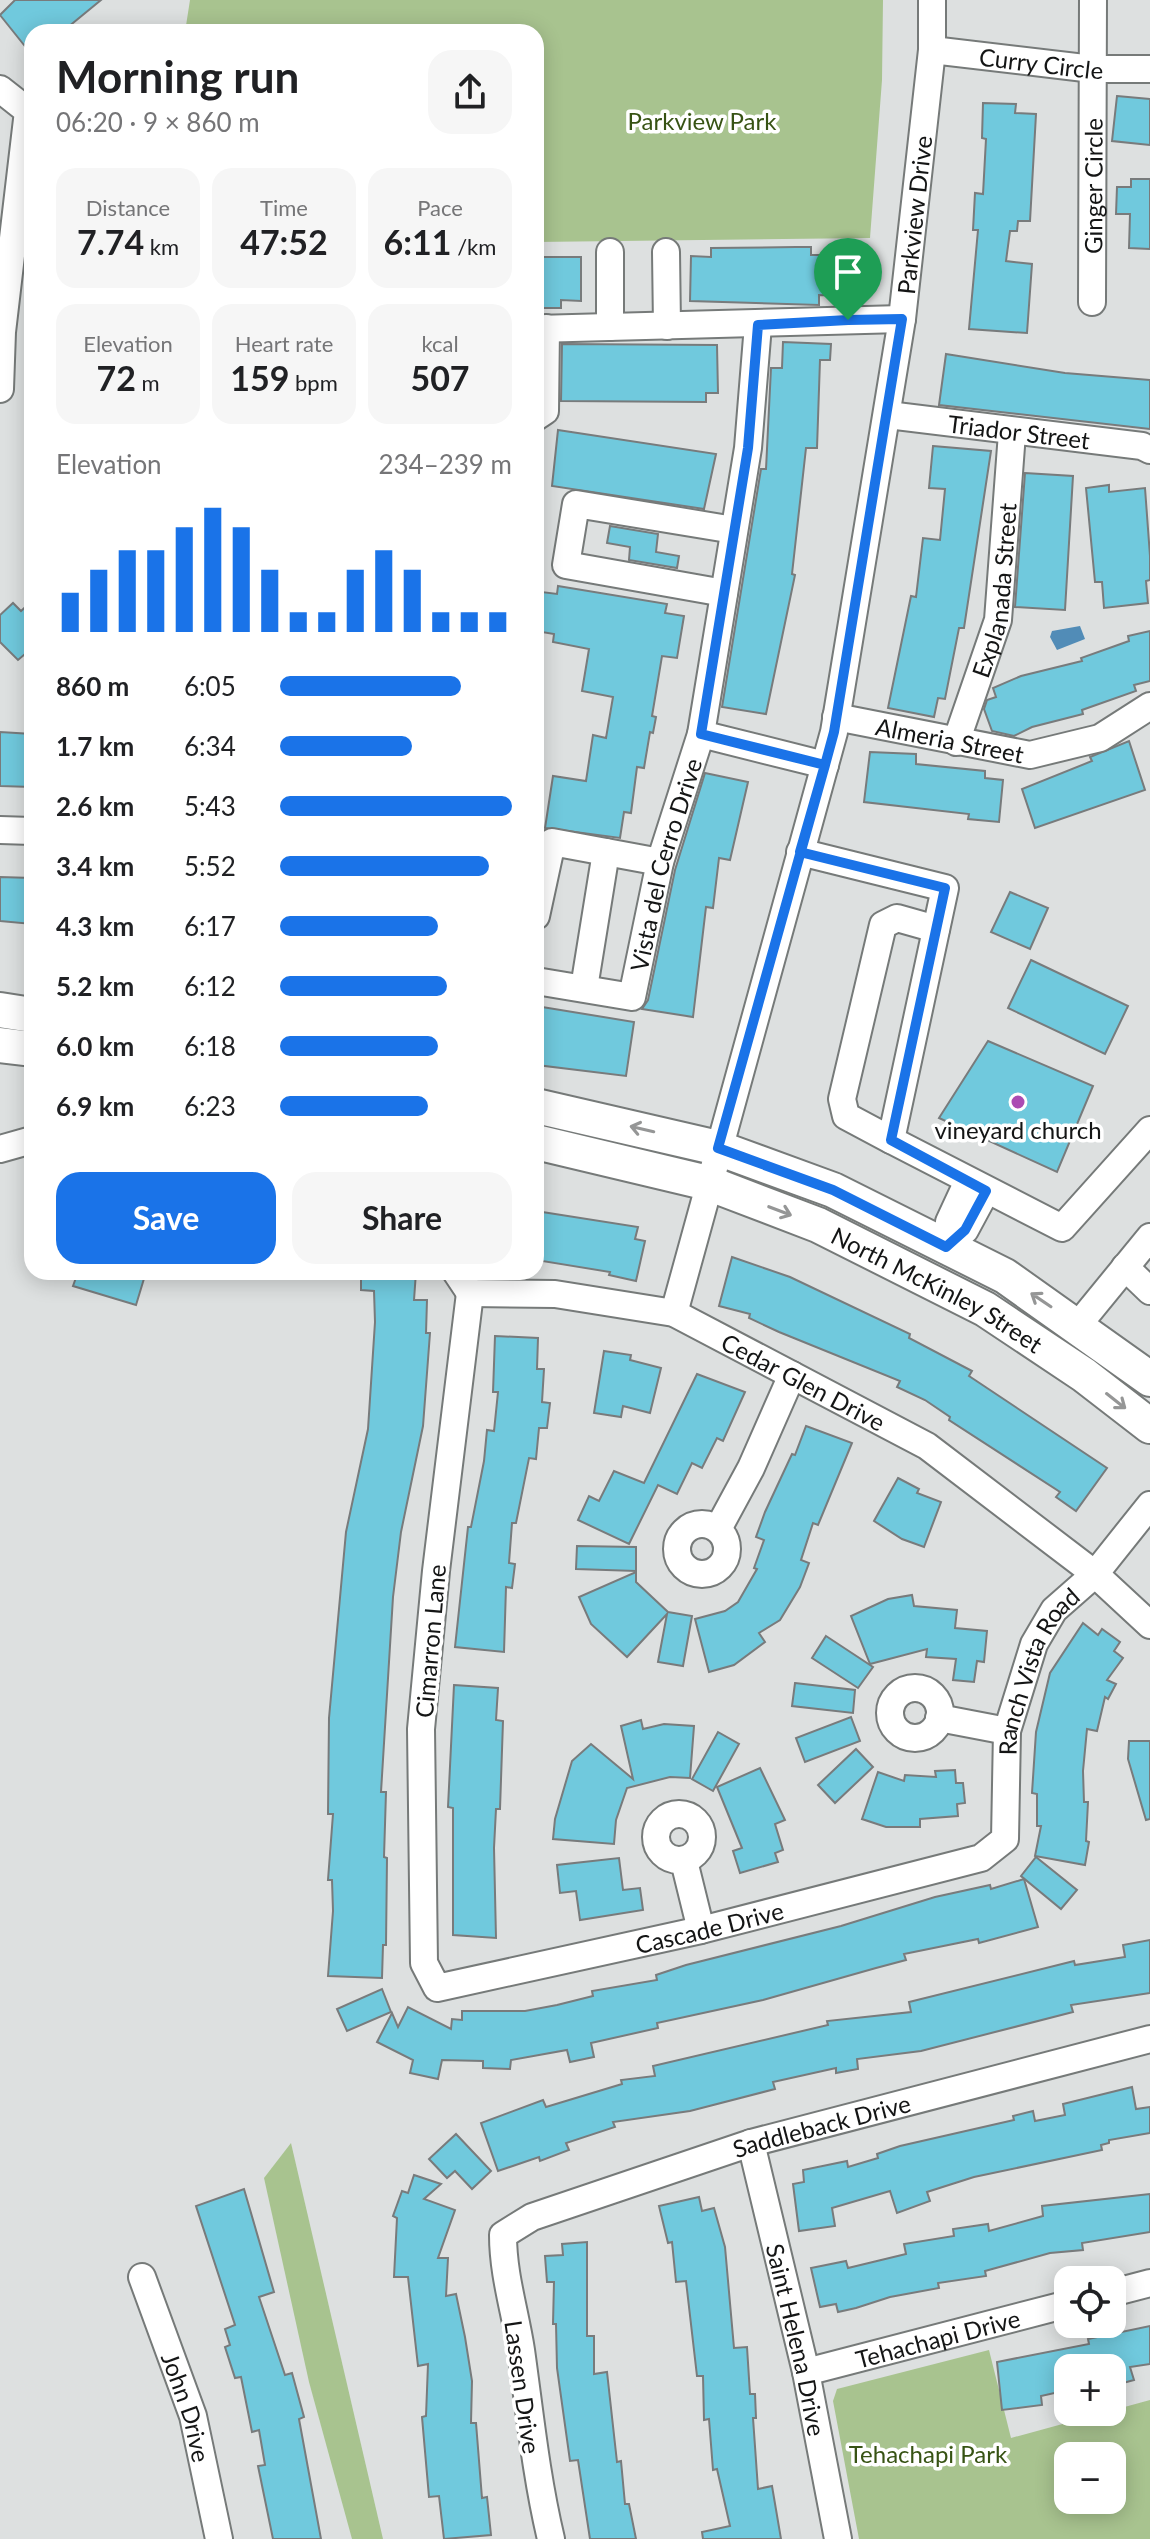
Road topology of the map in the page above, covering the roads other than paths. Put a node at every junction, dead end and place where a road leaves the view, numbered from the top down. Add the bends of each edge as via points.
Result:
1 (932, 0) edge
2 (1093, 0) edge
3 (932, 50) junction
4 (1093, 69) junction
5 (1150, 69) edge
6 (0, 89) edge
7 (24, 108) edge
8 (24, 145) edge
9 (610, 252) dead end
10 (666, 252) dead end
11 (1092, 302) dead end
12 (902, 319) junction
13 (758, 325) junction
14 (667, 326) junction
15 (610, 327) junction
16 (544, 328) edge
17 (0, 389) edge
18 (544, 390) edge
19 (544, 412) edge
20 (888, 415) junction
21 (1012, 433) junction
22 (1150, 450) edge
23 (734, 530) junction
24 (724, 593) junction
25 (1150, 706) edge
26 (836, 717) junction
27 (701, 734) junction
28 (956, 742) junction
29 (825, 765) junction
30 (0, 830) edge
31 (24, 831) edge
32 (606, 852) junction
33 (800, 852) junction
34 (660, 862) junction
35 (544, 879) edge
36 (936, 929) junction
37 (544, 982) edge
38 (584, 988) junction
39 (0, 1010) edge
40 (24, 1014) edge
41 (0, 1029) edge
42 (24, 1032) edge
43 (0, 1045) edge
44 (24, 1048) edge
45 (544, 1108) edge
46 (1150, 1130) edge
47 (891, 1140) junction
48 (24, 1142) edge
49 (544, 1144) edge
50 (718, 1148) junction
51 (0, 1149) edge
52 (708, 1183) junction
53 (977, 1186) junction
54 (1150, 1237) edge
55 (946, 1247) junction
56 (1125, 1267) junction
57 (463, 1282) edge
58 (1150, 1291) edge
59 (674, 1313) junction
60 (1078, 1325) junction
61 (792, 1375) junction
62 (1150, 1379) edge
63 (1150, 1426) edge
64 (1150, 1505) edge
65 (718, 1529) dead end
66 (1095, 1574) junction
67 (1150, 1625) edge
68 (939, 1718) dead end
69 (1007, 1731) junction
70 (981, 1858) joint
71 (684, 1861) dead end
72 (701, 1930) junction
73 (437, 1988) joint
74 (1150, 2039) edge
75 (751, 2143) junction
76 (503, 2235) joint
77 (142, 2277) dead end
78 (1150, 2283) edge
79 (1126, 2289) edge
80 (1054, 2308) edge
81 (806, 2372) junction
82 (219, 2539) edge
83 (551, 2539) edge
84 (838, 2539) edge

1 - 3 street, Parkview Drive
2 - 4 street, Ginger Circle
3 - 4 street, Curry Circle
3 - 12 street, Parkview Drive
4 - 5 street, Curry Circle
4 - 11 street, Ginger Circle
6 - 7 street
8 - 17 street
9 - 15 street
10 - 14 street
12 - 13 street
12 - 20 street, Parkview Drive
13 - 14 street
13 - 23 street, Vista del Cerro Drive via 748,448
14 - 15 street
15 - 16 street
18 - 19 street
20 - 21 street, Triador Street
20 - 26 street, Parkview Drive
21 - 22 street, Triador Street
21 - 28 street, Explanada Street via 998,620
23 - 24 street, Vista del Cerro Drive
23 - 24 street via 576,504 566,565
24 - 27 street, Vista del Cerro Drive
25 - 28 street, Almeria Street via 1100,738 1030,755
26 - 28 street, Almeria Street
26 - 29 street, Parkview Drive
27 - 29 street, Vista del Cerro Drive
27 - 34 street, Vista del Cerro Drive
29 - 33 street, Parkview Drive
30 - 31 street
32 - 34 street
32 - 35 street via 552,842
32 - 38 street
33 - 36 street via 945,888
33 - 50 street, Parkview Drive
34 - 38 street, Vista del Cerro Drive via 632,997
36 - 47 street
36 - 47 street via 897,918 883,925 842,1099 846,1116
37 - 38 street
39 - 40 main road
41 - 42 main road
43 - 44 main road
50 -> 45 main road, North McKinley Street
46 - 53 street via 1062,1228
47 - 53 street
48 - 51 street
49 - 52 main road, North McKinley Street
50 - 52 street, Parkview Drive
50 - 55 main road, North McKinley Street via 833,1190
52 - 59 street, Parkview Drive
52 -> 63 main road, North McKinley Street via 818,1225 985,1309
53 - 55 street via 965,1230
54 - 56 street
60 -> 55 main road, North McKinley Street via 1005,1276
56 - 58 street
56 - 60 street
57 - 59 street, Cedar Glen Drive
57 - 73 street, Cimarron Lane via 421,1729 424,1963
59 - 61 street, Cedar Glen Drive
60 - 62 main road, North McKinley Street
61 - 65 street
61 - 66 street, Cedar Glen Drive via 927,1446
64 - 66 street, Ranch Vista Road
66 - 67 street, Cedar Glen Drive
66 - 69 street, Ranch Vista Road via 1054,1610 1034,1644
68 - 69 street
69 - 70 street, Ranch Vista Road via 1005,1839
70 - 72 street, Cascade Drive
71 - 72 street
72 - 73 street, Cascade Drive
74 - 75 street, Saddleback Drive
75 - 76 street, Saddleback Drive via 532,2217
75 - 81 street, Saint Helena Drive
76 - 83 street, Lassen Drive via 503,2267
77 - 82 street, John Drive via 193,2416
78 - 79 street
80 - 81 street, Tehachapi Drive
81 - 84 street, Saint Helena Drive

